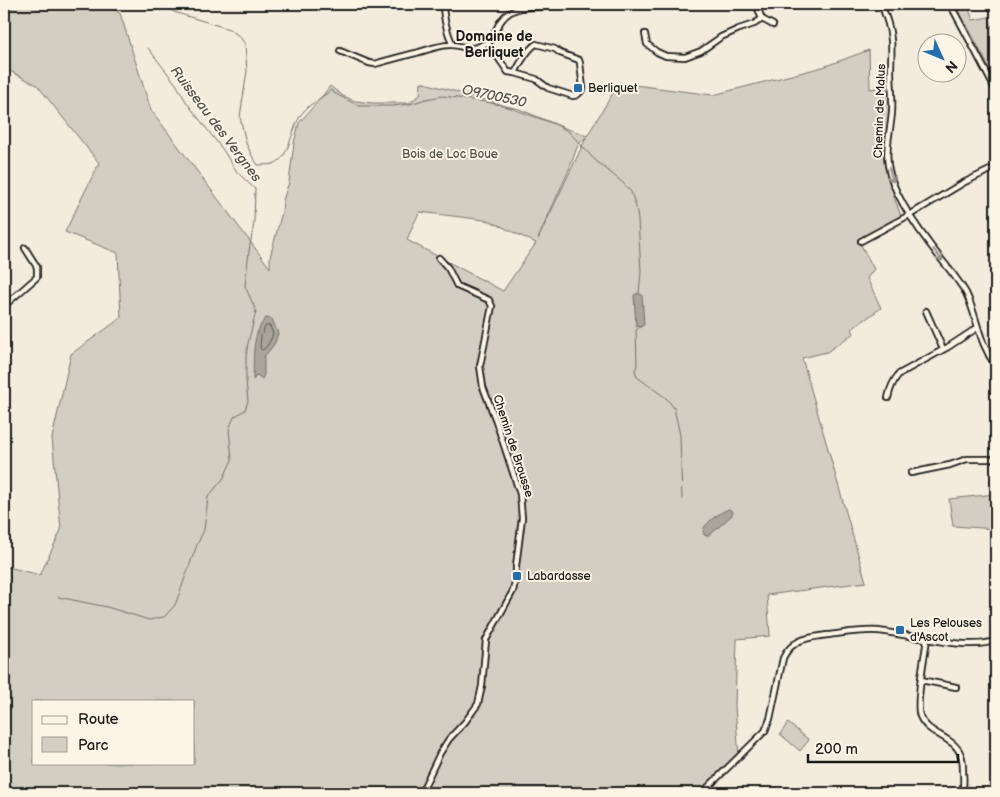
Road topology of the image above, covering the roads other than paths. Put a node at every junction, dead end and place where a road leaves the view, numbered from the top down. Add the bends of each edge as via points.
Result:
1 (442, 4) edge
2 (569, 4) edge
3 (685, 4) edge
4 (756, 4) edge
5 (881, 4) edge
6 (950, 4) edge
7 (672, 5) edge
8 (762, 19) junction
9 (773, 25) dead end
10 (644, 34) dead end
11 (488, 43) junction
12 (452, 44) junction
13 (340, 51) dead end
14 (515, 73) junction
15 (996, 91) edge
16 (996, 167) edge
17 (910, 215) junction
18 (861, 241) dead end
19 (25, 248) dead end
20 (439, 258) dead end
21 (4, 306) edge
22 (926, 311) dead end
23 (977, 328) junction
24 (944, 349) junction
25 (996, 366) edge
26 (888, 398) dead end
27 (996, 459) edge
28 (911, 473) dead end
29 (926, 638) junction
30 (996, 640) edge
31 (921, 680) junction
32 (956, 687) dead end
33 (421, 793) edge
34 (702, 793) edge
35 (962, 793) edge

1 - 12 street via 444,23
2 - 11 street via 512,11 503,17
3 - 7 street
4 - 8 street
5 -> 17 street, Chemin de Malus via 891,40 890,178
6 - 15 street
8 - 9 street
8 - 10 street via 685,57 657,52 647,44
11 - 12 street via 468,49
11 - 14 street via 508,72
12 - 13 street via 375,64
14 - 14 street via 531,48 540,44 579,60 583,88 573,96
16 - 17 street via 963,182
17 - 18 street
17 -> 23 street, Chemin de Malus via 960,283 974,311
19 - 21 street via 37,266 36,277
20 - 33 street, Chemin de Brousse via 457,286 489,300 492,306 480,366 483,387 520,494 522,518 513,591 486,640 478,704 440,753
22 - 24 street
23 - 24 street
23 - 25 street, Chemin de Malus
24 - 26 street via 899,374
27 - 28 street via 968,459
29 - 30 street via 984,644
29 - 31 street
29 - 34 street via 864,631 810,637 794,644 781,663 765,731
31 - 32 street
31 - 35 street via 920,716 929,728 955,745 961,754

